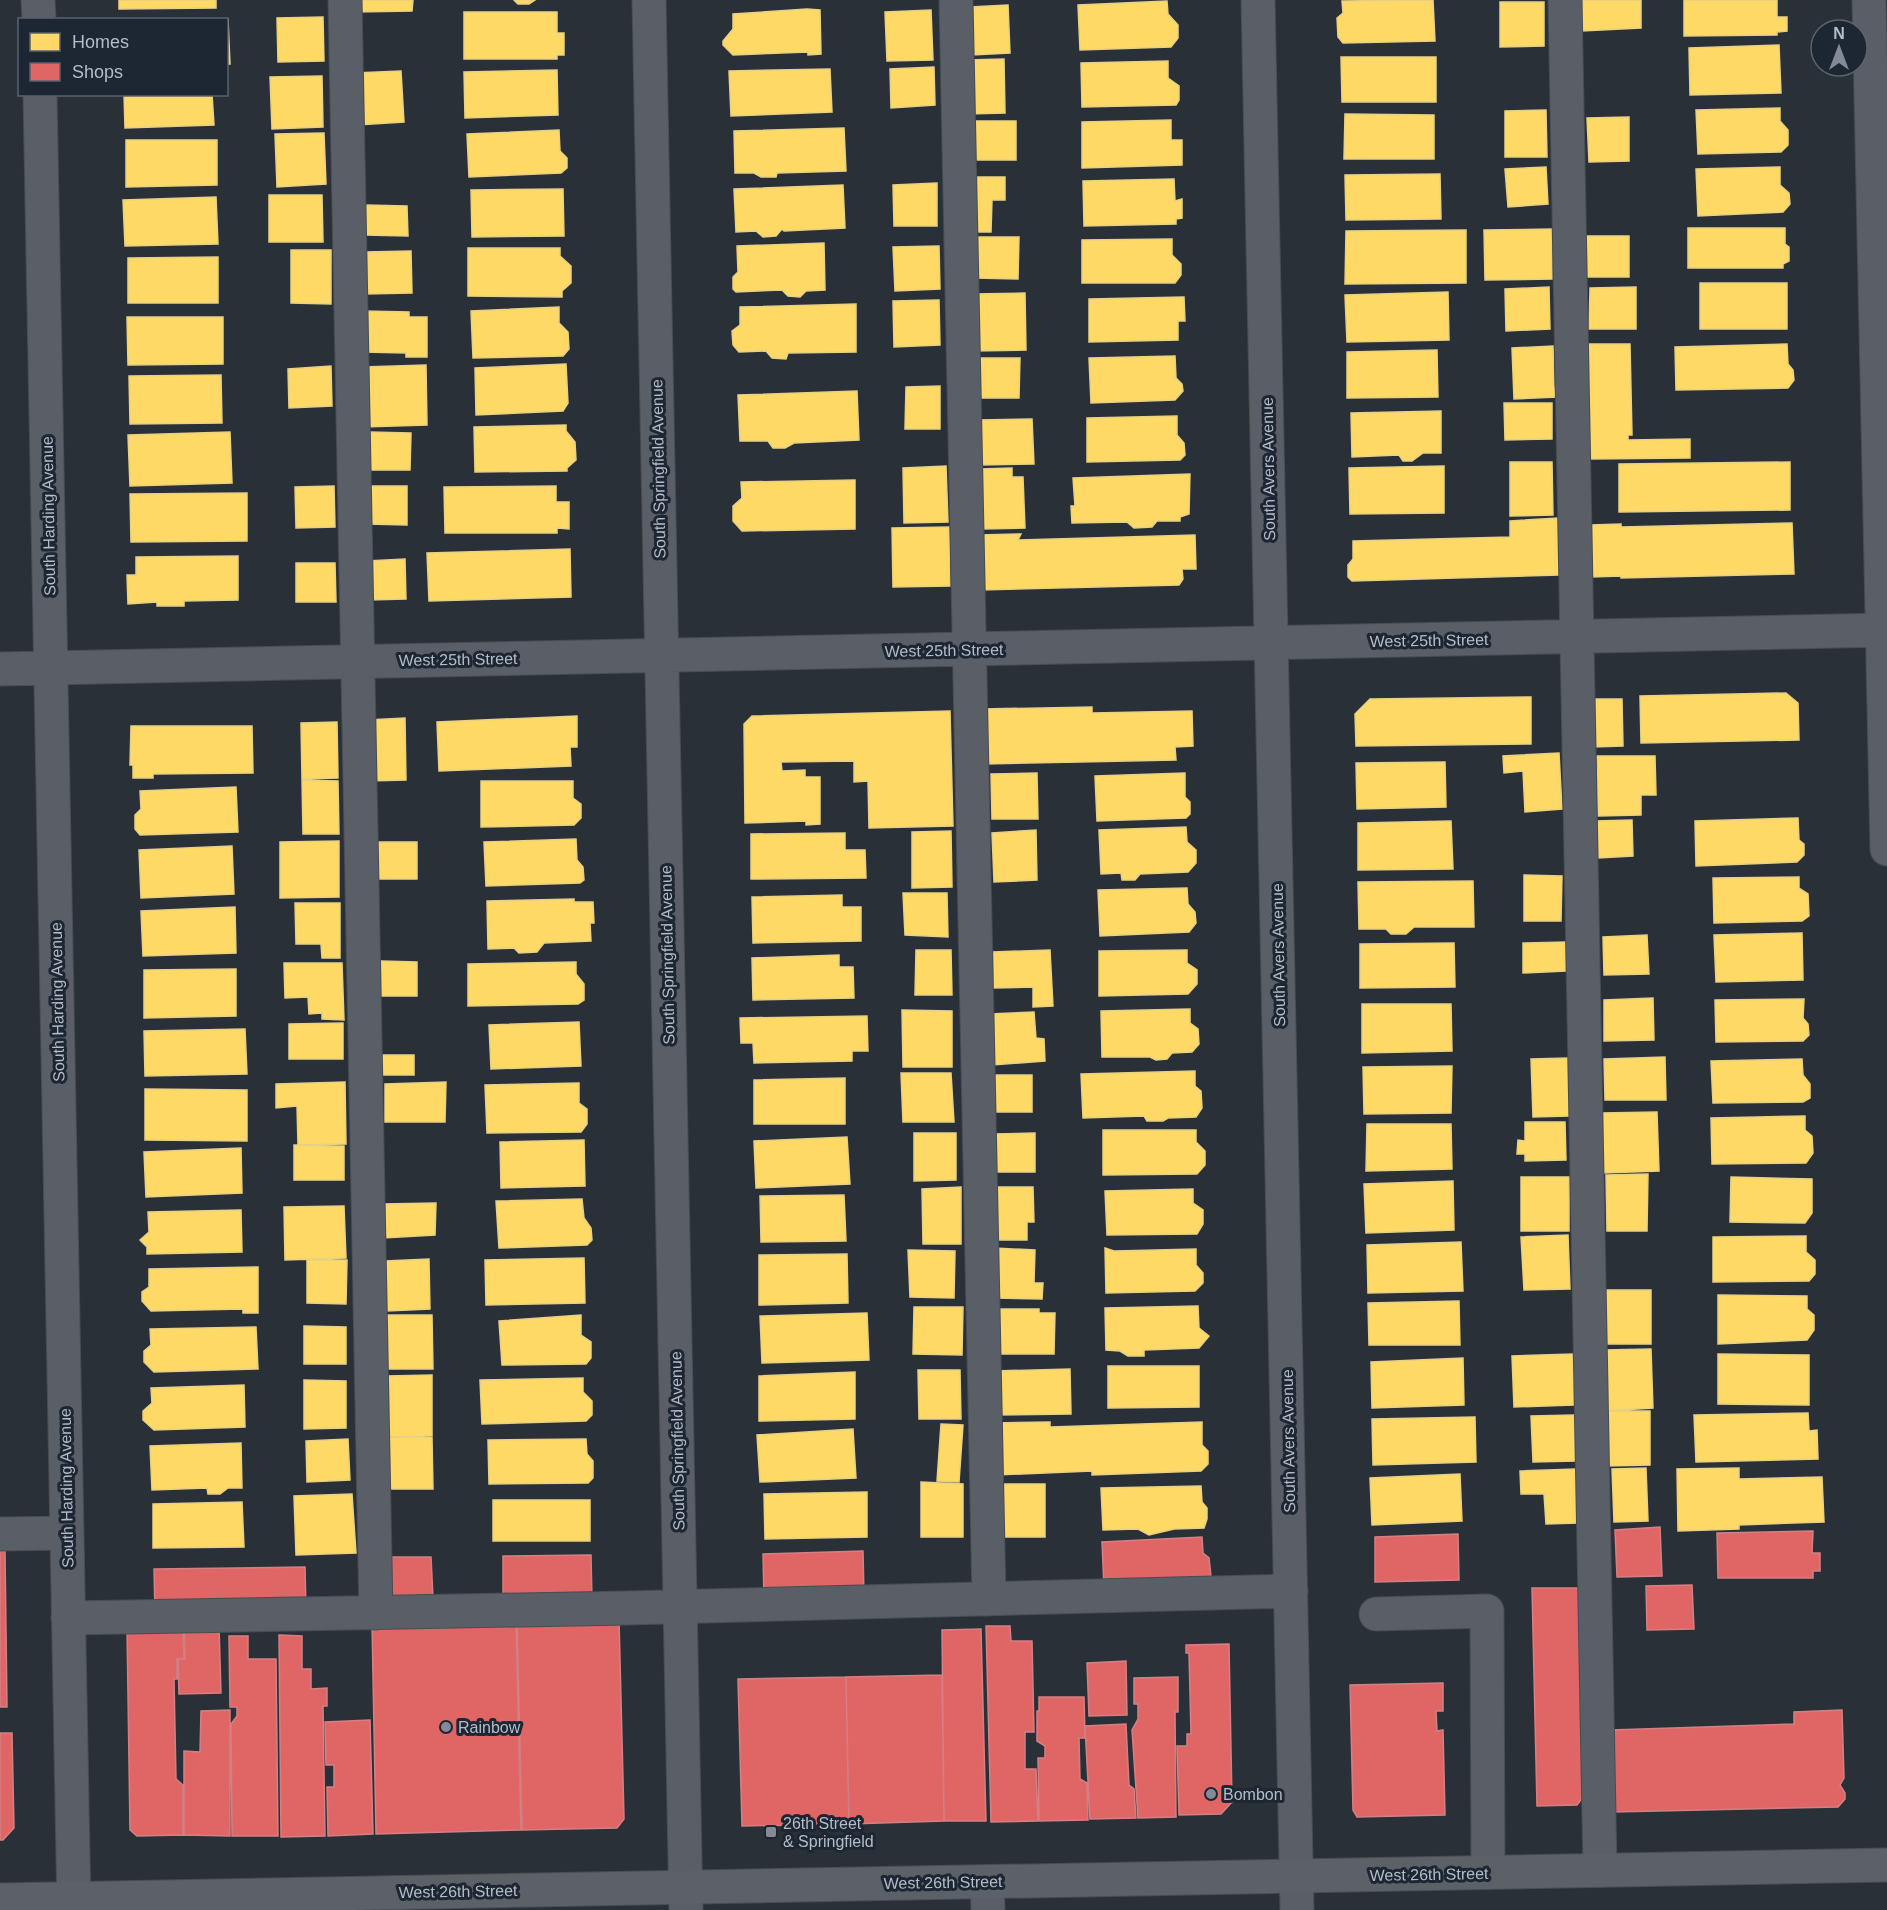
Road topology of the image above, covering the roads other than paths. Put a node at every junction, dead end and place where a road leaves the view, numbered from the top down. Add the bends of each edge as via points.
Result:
1 (38, 0) edge
2 (345, 0) edge
3 (649, 0) edge
4 (956, 0) edge
5 (1258, 0) edge
6 (1565, 0) edge
7 (1869, 0) edge
8 (39, 18) edge
9 (40, 96) edge
10 (1885, 630) edge
11 (1577, 637) junction
12 (1272, 643) junction
13 (969, 649) junction
14 (662, 655) junction
15 (357, 661) junction
16 (51, 668) junction
17 (0, 669) edge
18 (1887, 849) edge
19 (66, 1533) junction
20 (0, 1534) edge
21 (1291, 1591) junction
22 (989, 1599) junction
23 (680, 1607) junction
24 (376, 1613) junction
25 (1376, 1614) dead end
26 (68, 1618) junction
27 (1887, 1865) edge
28 (1600, 1870) junction
29 (1488, 1872) junction
30 (1297, 1876) junction
31 (987, 1896) edge
32 (686, 1899) edge
33 (0, 1900) edge
34 (376, 1901) edge
35 (174, 1903) edge
36 (74, 1904) edge
37 (1298, 1910) edge

1 - 8 street
2 - 15 street
3 - 14 street, South Springfield Avenue
4 - 13 street
5 - 12 street, South Avers Avenue
6 - 11 street
7 - 10 street
9 - 16 street, South Harding Avenue
10 - 11 street, West 25th Street
10 - 18 street
11 - 12 street, West 25th Street
11 - 28 street
12 - 13 street, West 25th Street
12 - 21 street, South Avers Avenue
13 - 14 street, West 25th Street
13 - 22 street
14 - 15 street, West 25th Street
14 - 23 street, South Springfield Avenue
15 - 16 street, West 25th Street
15 - 24 street
16 - 17 street, West 25th Street
16 - 19 street, South Harding Avenue
19 - 20 street
19 - 26 street, South Harding Avenue
21 - 22 street
21 - 30 street, South Avers Avenue
22 - 23 street
23 - 24 street
23 - 32 street, South Springfield Avenue
24 - 26 street
25 - 29 street via 1486,1611
26 - 36 street, South Harding Avenue
27 - 28 main road, West 26th Street
28 - 29 main road, West 26th Street
29 - 30 main road, West 26th Street
30 - 31 main road, West 26th Street
30 - 37 street, South Avers Avenue
31 - 32 main road, West 26th Street
32 - 34 main road, West 26th Street
33 - 36 main road, West 26th Street
34 - 35 main road, West 26th Street
35 - 36 main road, West 26th Street

